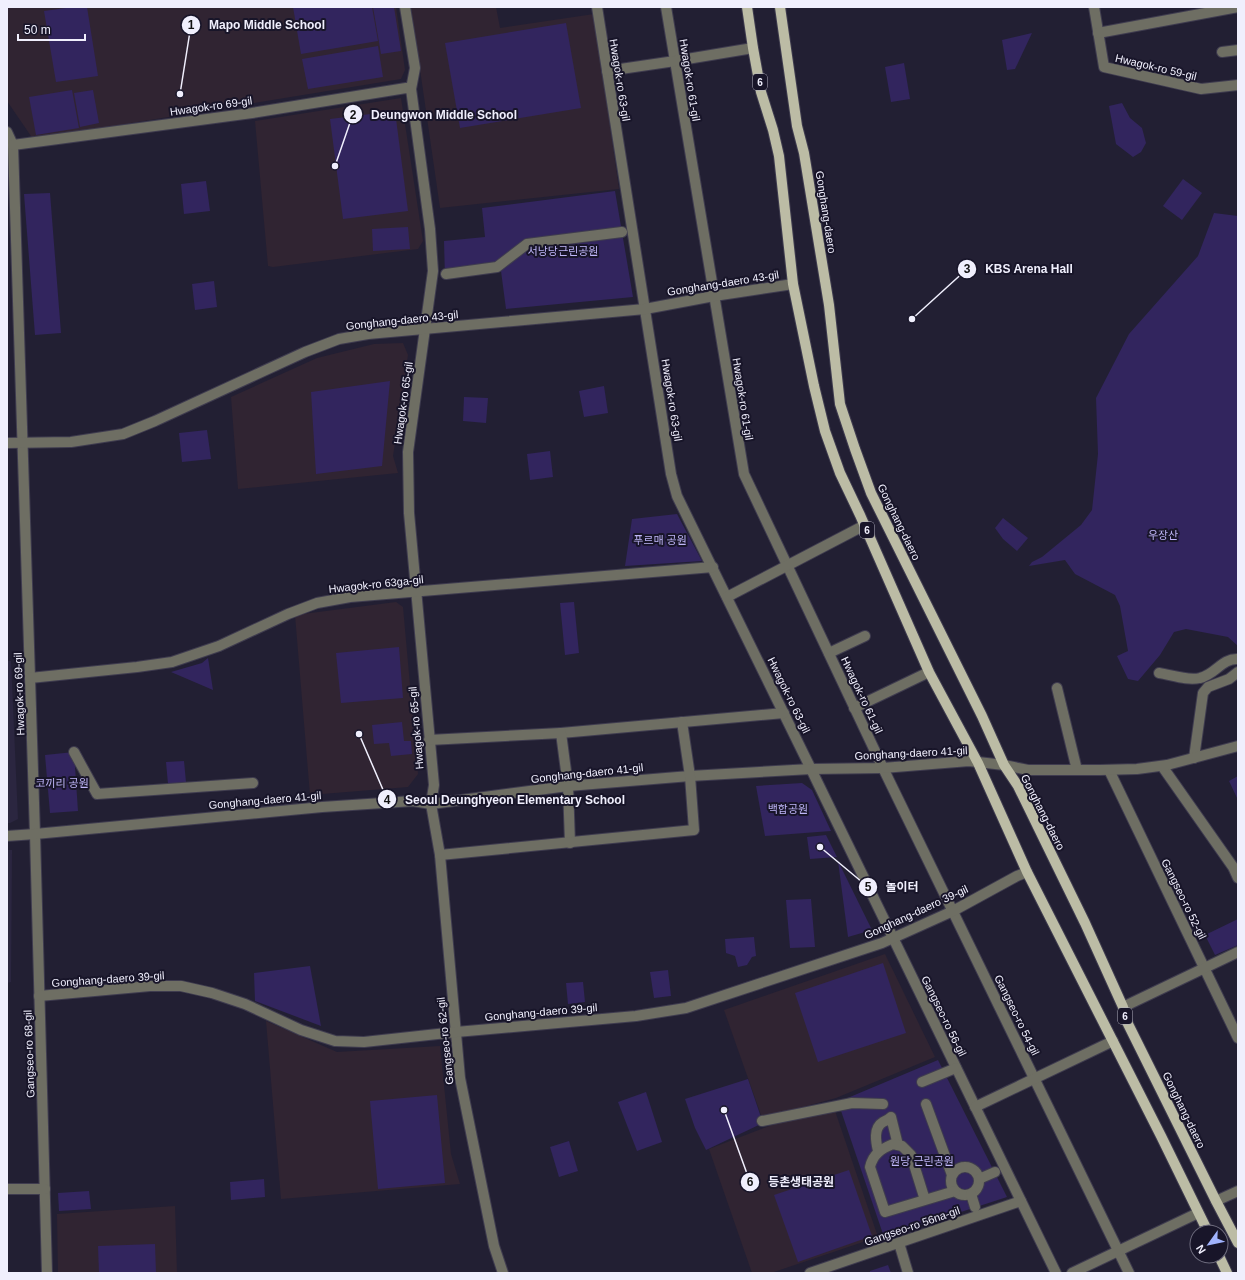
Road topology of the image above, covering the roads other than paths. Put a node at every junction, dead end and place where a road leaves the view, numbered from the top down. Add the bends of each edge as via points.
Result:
1 (405, 7) edge
2 (597, 7) edge
3 (666, 7) edge
4 (747, 7) edge
5 (780, 7) edge
6 (1094, 7) edge
7 (1238, 7) edge
8 (1098, 33) junction
9 (753, 48) junction
10 (1238, 50) edge
11 (1222, 52) dead end
12 (675, 61) junction
13 (607, 71) junction
14 (1238, 85) edge
15 (411, 89) junction
16 (7, 132) edge
17 (13, 146) junction
18 (622, 232) dead end
19 (446, 274) dead end
20 (793, 284) junction
21 (714, 296) junction
22 (645, 309) junction
23 (425, 329) junction
24 (7, 443) edge
25 (23, 444) junction
26 (865, 525) junction
27 (787, 566) junction
28 (713, 567) junction
29 (416, 592) junction
30 (727, 597) junction
31 (865, 636) dead end
32 (829, 654) junction
33 (1238, 660) edge
34 (929, 672) junction
35 (1238, 672) edge
36 (1159, 673) dead end
37 (30, 678) junction
38 (1057, 688) dead end
39 (854, 708) junction
40 (784, 713) junction
41 (682, 722) junction
42 (561, 733) junction
43 (429, 740) junction
44 (1238, 746) edge
45 (74, 752) dead end
46 (1194, 758) junction
47 (978, 762) junction
48 (1004, 765) junction
49 (1162, 766) junction
50 (883, 768) junction
51 (811, 769) junction
52 (1077, 770) junction
53 (1109, 770) junction
54 (690, 776) junction
55 (253, 783) dead end
56 (568, 786) junction
57 (431, 804) junction
58 (35, 834) junction
59 (7, 836) edge
60 (570, 843) junction
61 (440, 855) junction
62 (1235, 866) edge
63 (1027, 872) junction
64 (1238, 878) edge
65 (953, 911) junction
66 (893, 938) junction
67 (1238, 952) edge
68 (1205, 969) junction
69 (39, 996) junction
70 (1122, 1007) junction
71 (456, 1032) junction
72 (1238, 1038) edge
73 (1113, 1041) junction
74 (956, 1068) junction
75 (1035, 1079) junction
76 (922, 1082) dead end
77 (883, 1104) dead end
78 (926, 1104) dead end
79 (975, 1107) junction
80 (762, 1121) dead end
81 (898, 1145) junction
82 (878, 1151) junction
83 (994, 1172) dead end
84 (952, 1175) junction
85 (979, 1179) junction
86 (7, 1188) edge
87 (45, 1189) junction
88 (955, 1191) junction
89 (1238, 1191) edge
90 (970, 1194) junction
91 (925, 1200) junction
92 (1021, 1201) junction
93 (1216, 1201) junction
94 (975, 1207) dead end
95 (1198, 1213) junction
96 (1204, 1224) edge
97 (899, 1243) junction
98 (1238, 1244) edge
99 (1119, 1251) junction
100 (47, 1273) edge
101 (503, 1273) edge
102 (810, 1273) edge
103 (908, 1273) edge
104 (1056, 1273) edge
105 (1072, 1273) edge
106 (1129, 1273) edge

1 - 15 street, Hwagok-ro 65-gil via 415,68
2 - 13 street, Hwagok-ro 63-gil
3 - 12 street, Hwagok-ro 61-gil
4 - 9 main road, 6
5 - 48 main road, Gonghang-daero / 6 via 797,126 804,153 829,305 840,404 871,493 979,709
6 - 8 street, Hwagok-ro 59-gil
7 - 8 street
8 - 14 street, Hwagok-ro 59-gil via 1104,67 1201,89
9 - 12 street
9 - 20 main road, 6 via 761,92 779,156
10 - 11 street
12 - 13 street
12 - 21 street, Hwagok-ro 61-gil
13 - 22 street, Hwagok-ro 63-gil
15 - 17 street, Hwagok-ro 69-gil
15 - 23 street, Hwagok-ro 65-gil via 431,235 433,271
16 - 17 street, Hwagok-ro 69-gil
17 - 25 street, Hwagok-ro 69-gil
18 - 19 street via 527,244 497,267
20 - 21 street, Gonghang-daero 43-gil
20 - 26 main road, 6 via 825,431 840,473
21 - 22 street, Gonghang-daero 43-gil
21 - 27 street, Hwagok-ro 61-gil via 744,474
22 - 23 street, Gonghang-daero 43-gil
22 - 28 street, Hwagok-ro 63-gil via 671,474 677,496
23 - 25 street, Gonghang-daero 43-gil via 339,339 124,434 71,442
23 - 29 street, Hwagok-ro 65-gil via 408,452 409,513
24 - 25 street, Gonghang-daero 43-gil
25 - 37 street, Hwagok-ro 69-gil
26 - 27 street
26 - 34 main road, 6
27 - 30 street
27 - 32 street, Hwagok-ro 61-gil
28 - 29 street, Hwagok-ro 63ga-gil
28 - 30 street, Hwagok-ro 63-gil
29 - 37 street, Hwagok-ro 63ga-gil via 350,597 317,603 219,646 172,662
29 - 43 street, Hwagok-ro 65-gil
30 - 40 street, Hwagok-ro 63-gil
31 - 32 street
32 - 39 street, Hwagok-ro 61-gil
33 - 36 street via 1227,660 1208,675 1199,678
34 - 39 street
34 - 47 main road, 6
35 - 46 street via 1229,679 1208,687 1203,693
37 - 58 street, Hwagok-ro 69-gil
38 - 52 street
39 - 50 street, Hwagok-ro 61-gil
40 - 41 street
40 - 51 street, Hwagok-ro 63-gil
41 - 42 street
41 - 54 street
42 - 43 street
42 - 56 street
43 - 57 street, Hwagok-ro 65-gil via 434,785
44 - 46 street, Gonghang-daero 41-gil
45 - 55 street via 96,794
46 - 49 street, Gonghang-daero 41-gil
47 - 48 street, Gonghang-daero 41-gil
47 - 50 street, Gonghang-daero 41-gil
47 - 63 main road, 6
48 - 52 street, Gonghang-daero 41-gil via 1028,770
48 - 70 main road, Gonghang-daero / 6 via 1018,786 1082,916
49 - 53 street, Gonghang-daero 41-gil
49 - 62 street
50 - 51 street, Gonghang-daero 41-gil
50 - 65 street, Gangseo-ro 54-gil
51 - 54 street, Gonghang-daero 41-gil
51 - 66 street, Gangseo-ro 56-gil
52 - 53 street, Gonghang-daero 41-gil
53 - 68 street, Gangseo-ro 52-gil
54 - 56 street, Gonghang-daero 41-gil
54 - 60 street via 694,830
56 - 57 street, Gonghang-daero 41-gil
56 - 60 street
57 - 58 street, Gonghang-daero 41-gil via 413,801 322,807
57 - 61 street, Gangseo-ro 62-gil
58 - 59 street, Gonghang-daero 41-gil
58 - 69 street, Gangseo-ro 68-gil
60 - 61 street
61 - 71 street, Gangseo-ro 62-gil
62 - 64 street
63 - 65 street, Gonghang-daero 39-gil
63 - 73 main road, 6
65 - 66 street, Gonghang-daero 39-gil
65 - 75 street, Gangseo-ro 54-gil
66 - 71 street, Gonghang-daero 39-gil via 686,1008 636,1016
66 - 74 street, Gangseo-ro 56-gil
67 - 68 street
68 - 70 street
68 - 72 street, Gangseo-ro 52-gil
69 - 71 street, Gonghang-daero 39-gil via 150,986 181,986 238,1002 301,1030 335,1041 364,1042
69 - 87 street, Gangseo-ro 68-gil
70 - 93 main road, Gonghang-daero / 6
71 - 101 street, Gangseo-ro 62-gil via 460,1078 494,1246
73 - 75 street
73 - 95 main road, 6
74 - 76 street
74 - 79 street, Gangseo-ro 56-gil
75 - 79 street
75 - 99 street, Gangseo-ro 54-gil
77 - 80 street via 852,1104
78 - 84 street
79 - 92 street, Gangseo-ro 56-gil
81 - 82 street via 893,1144
81 - 82 street via 891,1117 878,1126
81 - 91 street via 911,1154
82 - 91 street via 870,1167 885,1212
83 - 85 street
84 - 85 street via 958,1168 967,1167 975,1171
84 - 88 street via 951,1184
85 - 90 street via 978,1188
86 - 87 street
87 - 100 street, Gangseo-ro 68-gil
88 - 90 street via 962,1195
88 - 91 street
89 - 93 street
90 - 94 street
92 - 97 street, Gangseo-ro 56na-gil
92 - 104 street, Gangseo-ro 56-gil
93 - 98 main road, Gonghang-daero / 6
95 - 96 main road, 6
95 - 99 street
97 - 102 street, Gangseo-ro 56na-gil
97 - 103 street
99 - 105 street
99 - 106 street, Gangseo-ro 54-gil

